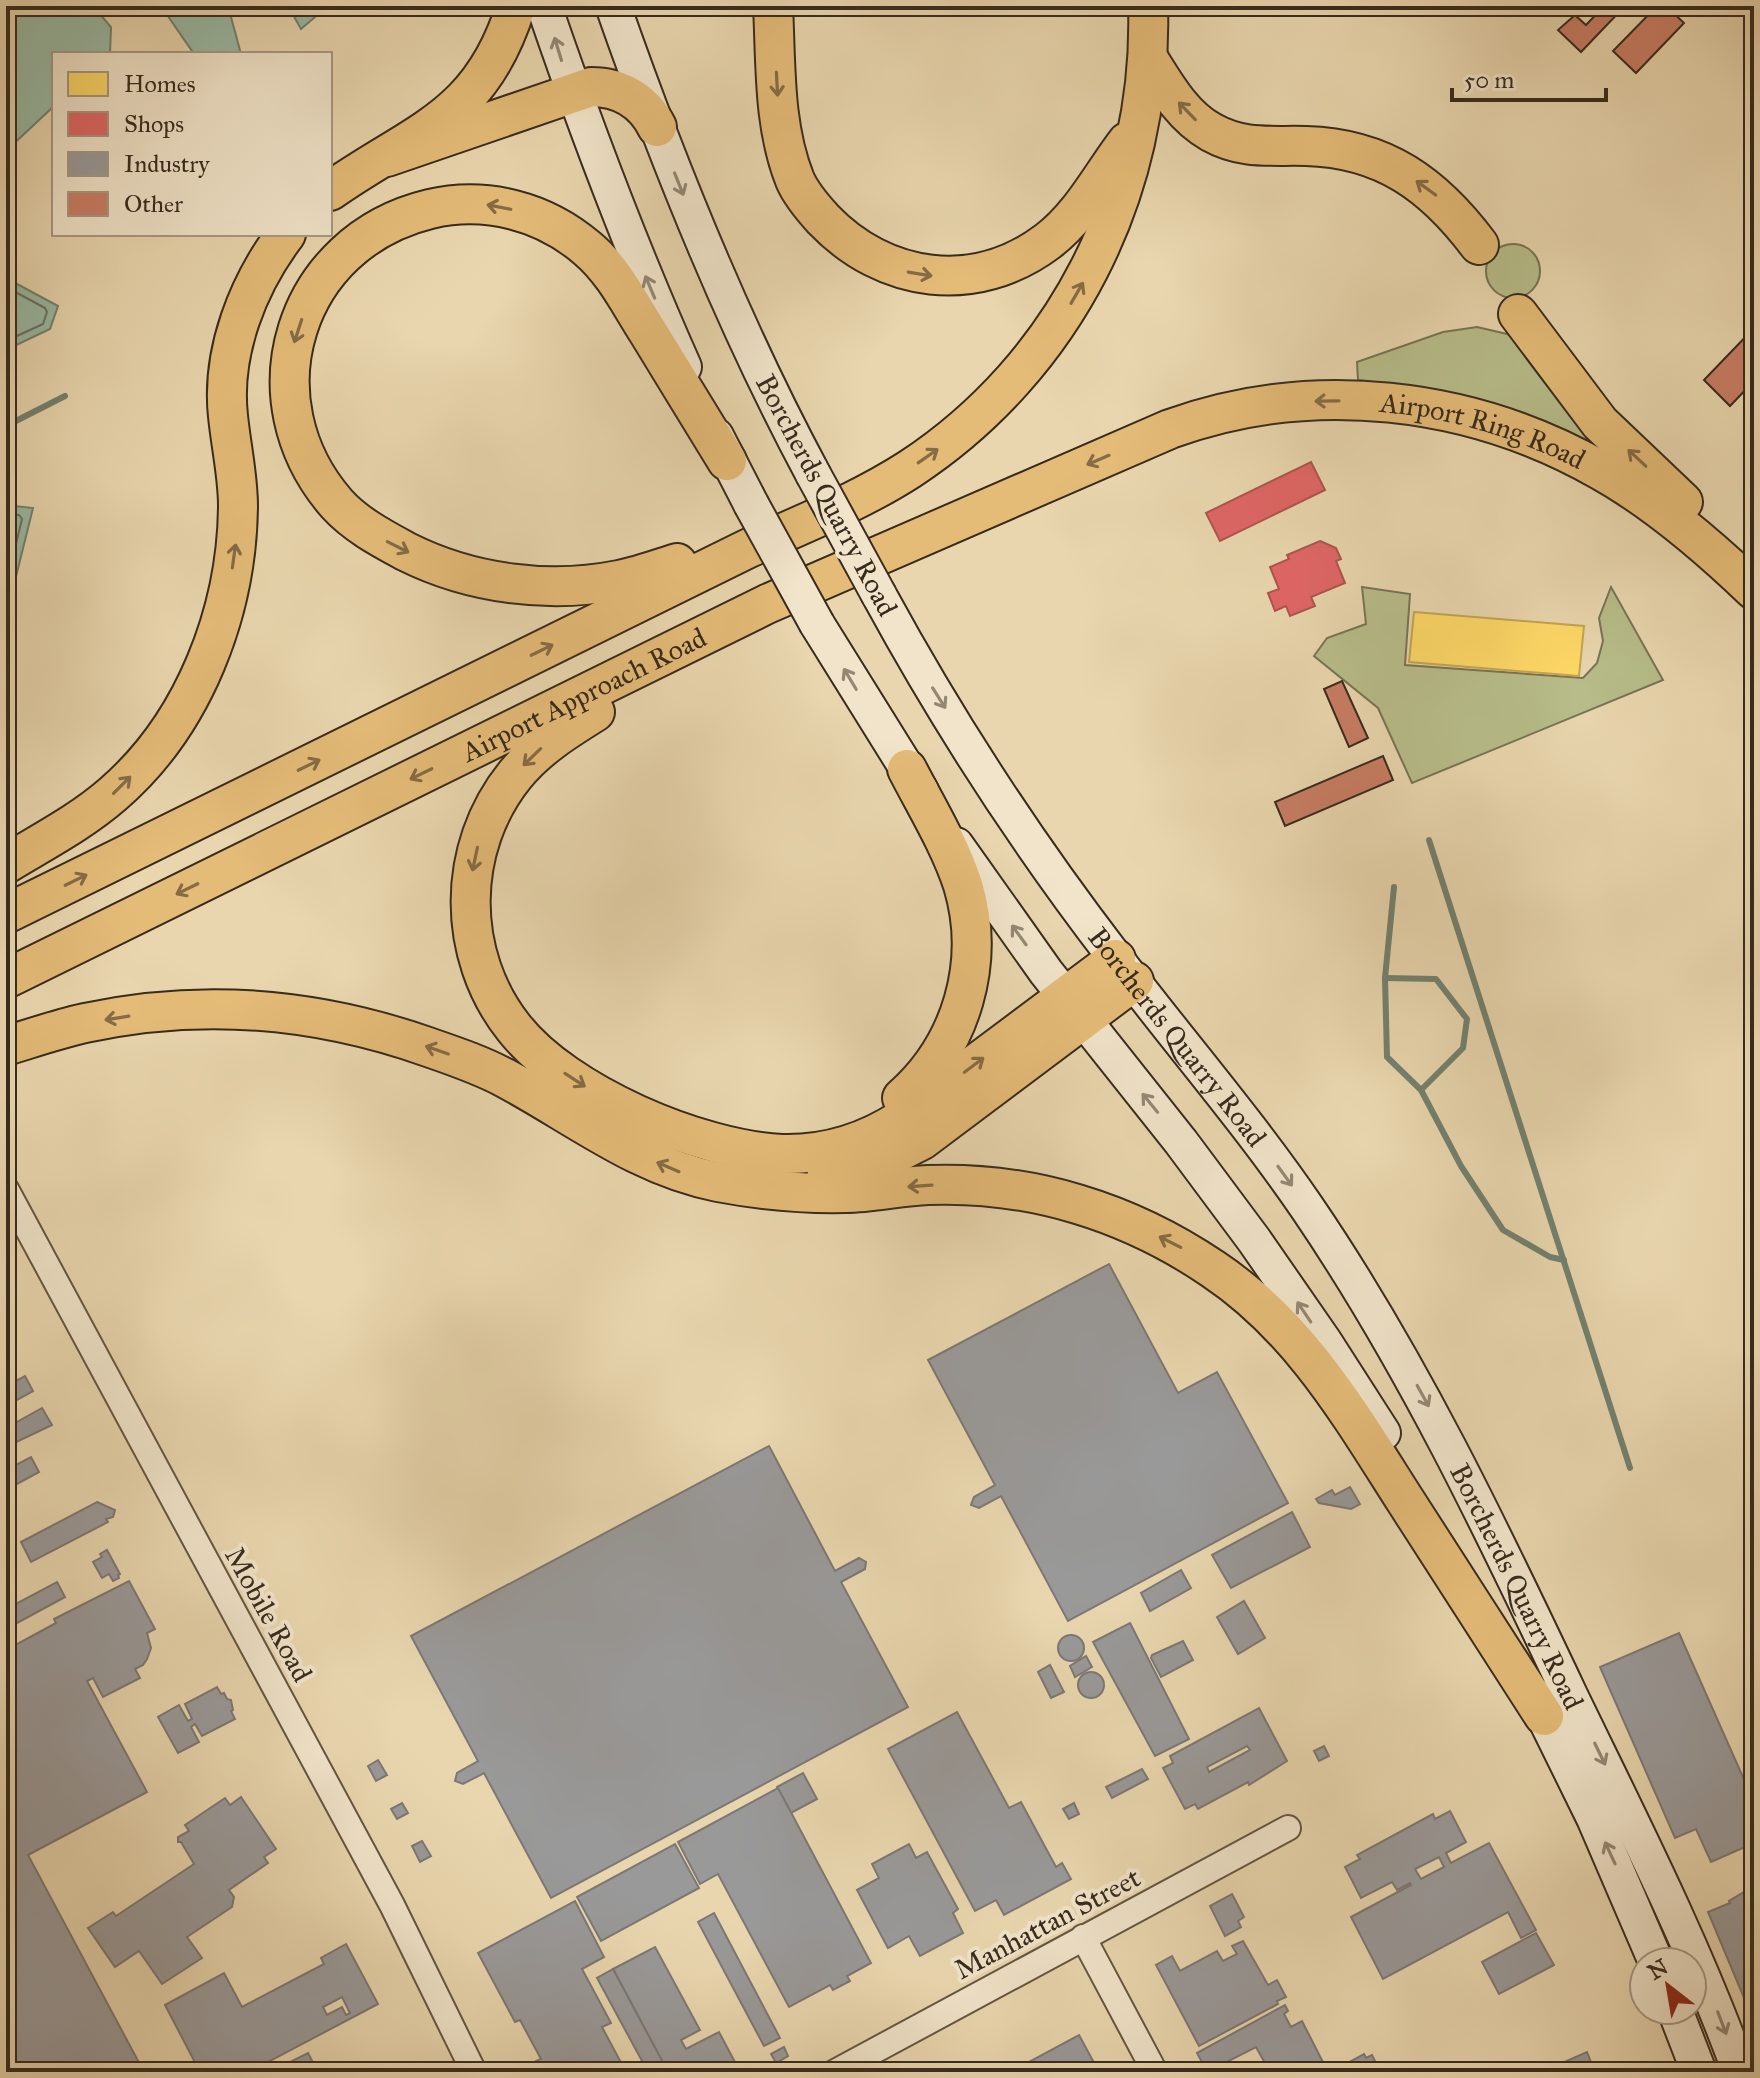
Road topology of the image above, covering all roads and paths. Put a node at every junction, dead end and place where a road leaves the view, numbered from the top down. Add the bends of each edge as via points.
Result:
1 (516, 6) edge
2 (544, 6) edge
3 (613, 6) edge
4 (773, 6) edge
5 (1148, 6) edge
6 (1148, 58) junction
7 (572, 92) junction
8 (657, 127) junction
9 (1138, 127) junction
10 (387, 157) junction
11 (332, 190) edge
12 (285, 236) edge
13 (1479, 245) dead end
14 (1518, 314) dead end
15 (1170, 429) joint
16 (727, 461) junction
17 (747, 549) junction
18 (1723, 560) junction
19 (1754, 590) edge
20 (767, 604) junction
21 (907, 769) junction
22 (6, 864) edge
23 (6, 914) edge
24 (1125, 970) junction
25 (6, 979) edge
26 (1074, 1009) junction
27 (6, 1046) edge
28 (699, 1137) junction
29 (744, 1185) junction
30 (6, 1189) edge
31 (1544, 1716) junction
32 (1288, 1828) dead end
33 (1083, 1937) junction
34 (1649, 1946) edge
35 (1681, 2026) edge
36 (474, 2072) edge
37 (835, 2072) edge
38 (1155, 2072) edge
39 (1699, 2072) edge
40 (1740, 2072) edge

1 - 10 main road via 503,43 473,92
7 -> 2 main road, Borcherds Quarry Road
3 - 8 main road, Borcherds Quarry Road
4 -> 9 main road via 780,124 796,181 849,244 906,272 970,274 1041,246 1068,225
5 - 6 main road
6 - 9 main road
13 -> 6 main road via 1432,191 1388,164 1325,147 1251,147 1208,130 1181,106
7 - 8 main road via 591,87 620,92 644,107
7 - 10 main road
16 -> 7 main road, Borcherds Quarry Road via 635,254
8 -> 24 main road, Borcherds Quarry Road, bridge via 737,320 879,595 954,722
17 -> 9 main road, Airport Approach Road via 861,497 921,461 1015,379 1080,289 1110,226
10 - 11 main road
22 -> 12 main road via 84,817 121,787 165,736 195,688 224,607 237,535 228,414 233,343 244,308
18 -> 14 main road via 1681,500 1600,423
18 -> 15 main road, Airport Ring Road via 1600,469 1537,439 1458,414 1389,403 1314,401 1237,411
15 -> 20 main road, Airport Approach Road
16 -> 17 main road via 611,274 579,242 525,213 462,204 385,224 325,274 297,333 289,391 293,421 310,463 348,514 418,557 511,584 571,586
21 -> 16 main road, Borcherds Quarry Road, bridge via 817,624
23 -> 17 main road, Airport Approach Road
18 - 19 main road, Airport Ring Road
20 -> 25 main road, Airport Approach Road
20 -> 28 main road via 538,751 515,774 489,816 471,878 471,927 478,958 493,996 515,1029 550,1063 600,1095
26 -> 21 main road, Borcherds Quarry Road
21 - 28 main road via 958,873 970,916 970,975 945,1045 897,1102 842,1132 776,1145
24 - 26 main road
24 -> 40 main road, Borcherds Quarry Road via 1293,1187 1425,1399 1657,1871
28 -> 26 main road via 783,1154 862,1140
26 - 29 main road via 931,1134 894,1156 824,1178
31 -> 26 main road, Borcherds Quarry Road via 1462,1563 1341,1367 1218,1191
29 -> 27 main road via 668,1168 589,1130 494,1073 395,1035 343,1022 257,1009 181,1010 80,1024
31 -> 29 main road via 1330,1383 1273,1317 1213,1268 1149,1231 1049,1195 937,1185 823,1194
30 - 36 street, Mobile Road via 392,1905
34 -> 31 main road, Borcherds Quarry Road
32 - 33 street, Manhattan Street
33 - 37 street, Manhattan Street
33 - 38 street
35 - 39 main road

